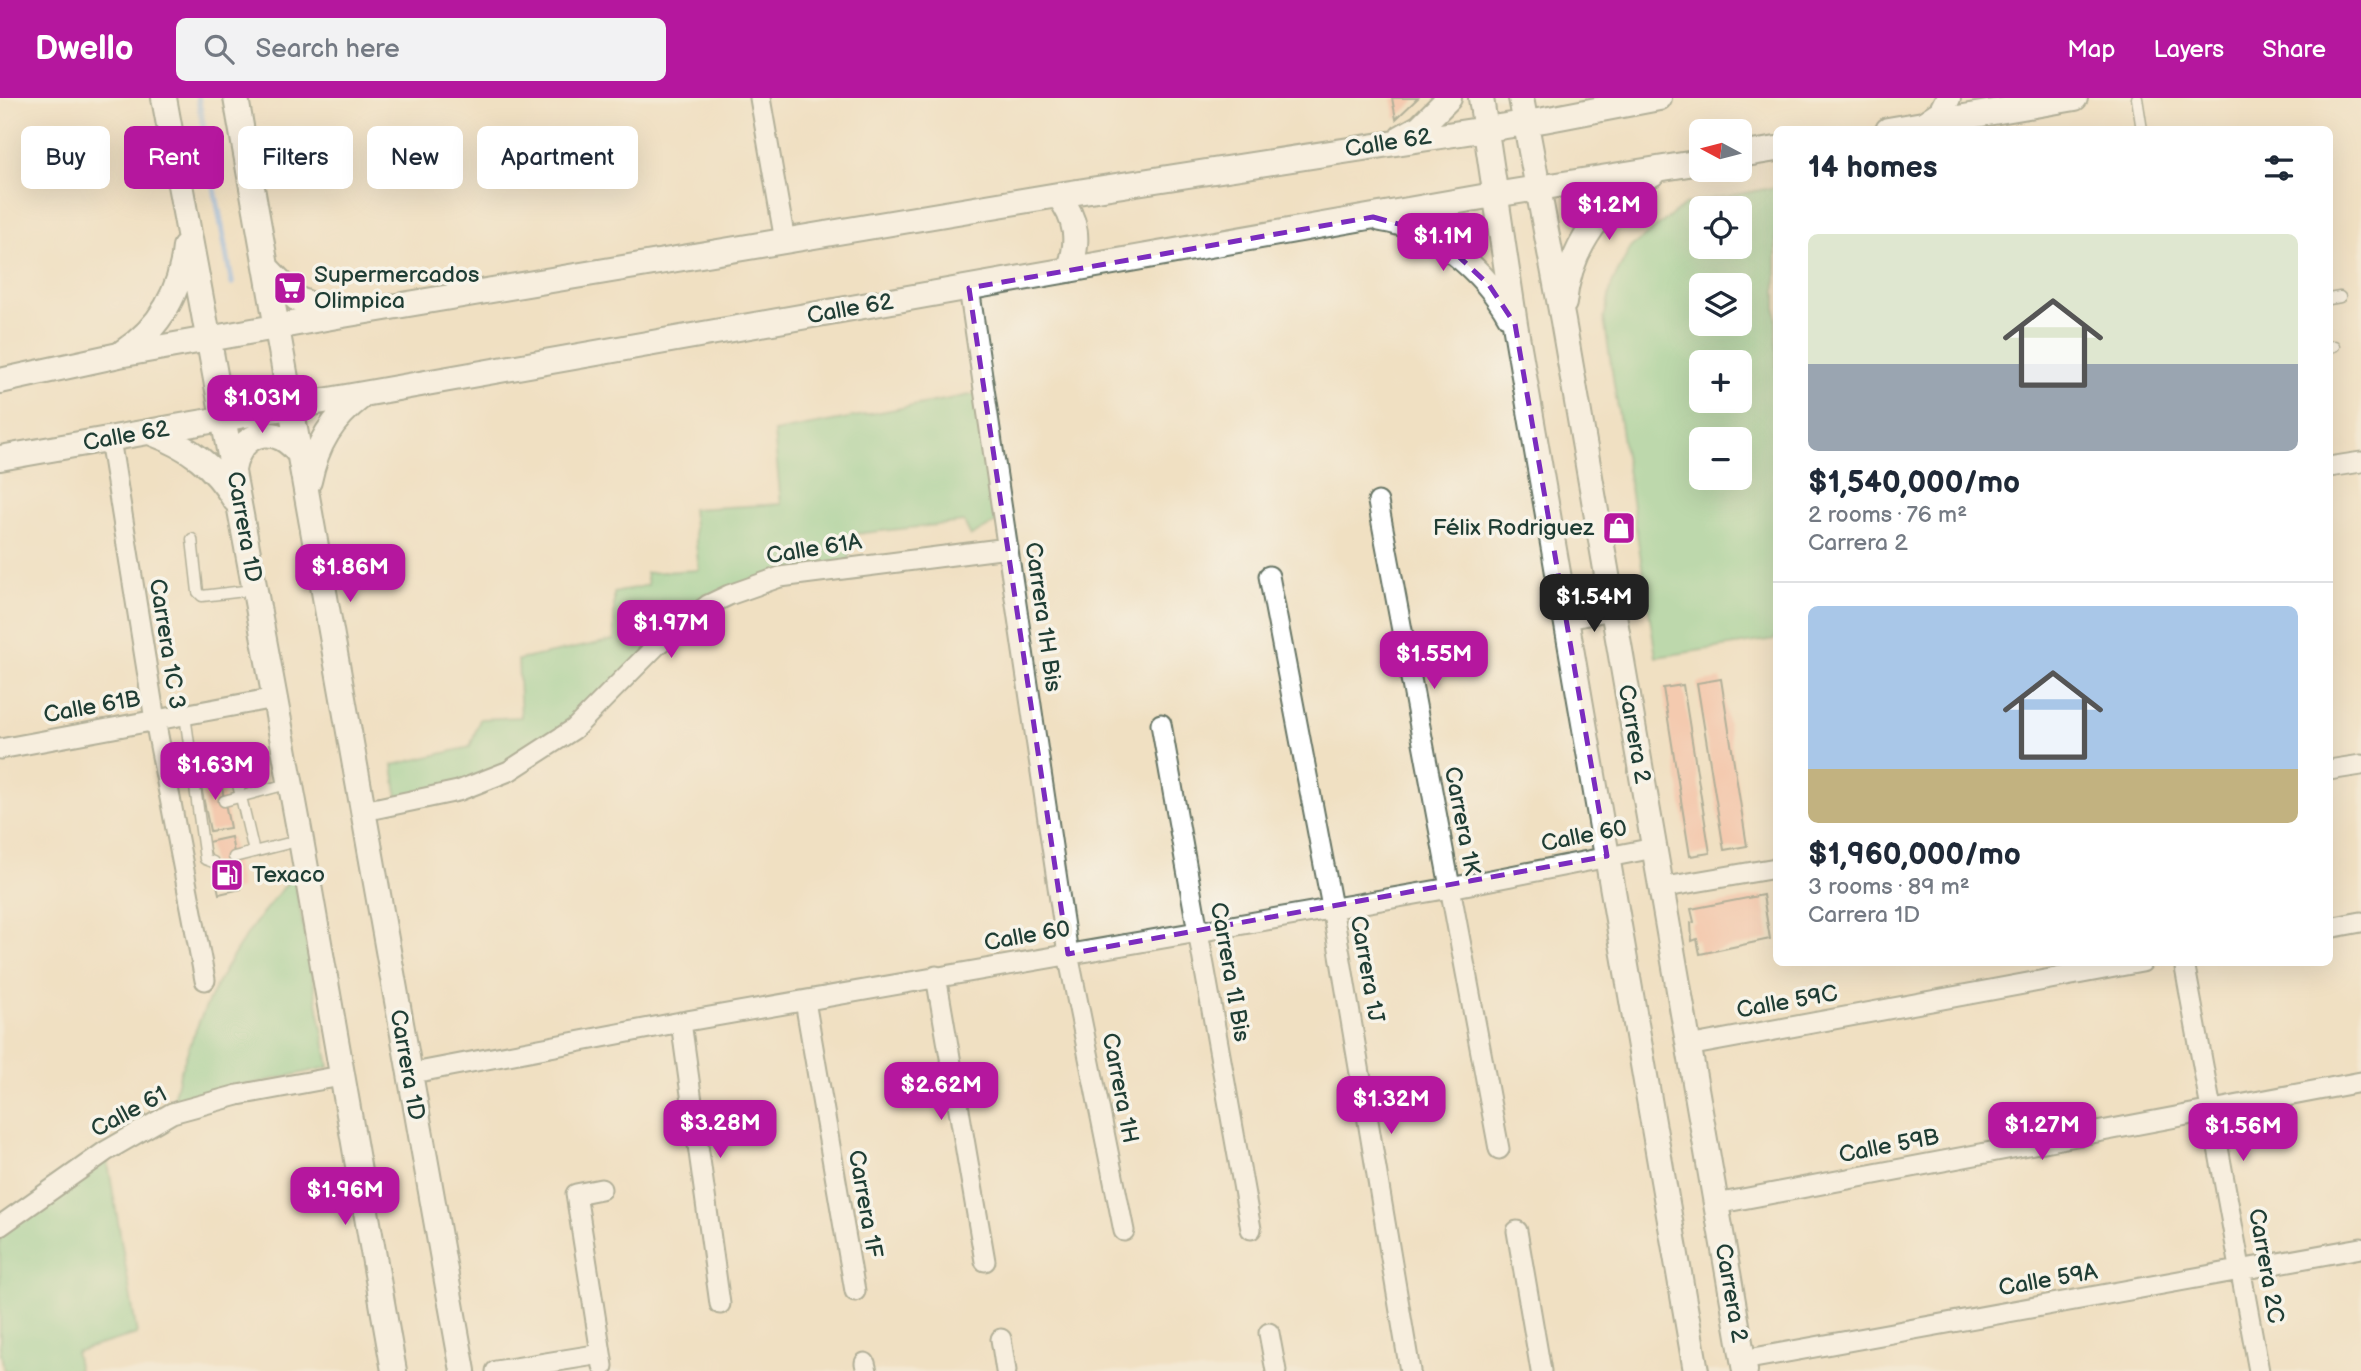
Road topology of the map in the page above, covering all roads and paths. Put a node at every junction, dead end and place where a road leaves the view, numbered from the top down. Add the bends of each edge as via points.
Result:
1 (164, 98) edge
2 (236, 98) edge
3 (760, 98) edge
4 (1450, 98) edge
5 (1481, 98) edge
6 (1556, 98) edge
7 (1659, 98) edge
8 (1948, 98) edge
9 (2075, 98) edge
10 (2137, 98) edge
11 (1604, 108) junction
12 (1523, 110) edge
13 (1925, 123) junction
14 (1909, 126) edge
15 (2141, 126) edge
16 (1485, 128) junction
17 (1381, 143) junction
18 (1773, 150) edge
19 (1752, 153) edge
20 (1689, 164) edge
21 (1663, 169) junction
22 (1538, 188) junction
23 (1058, 195) junction
24 (1496, 195) junction
25 (1373, 217) junction
26 (187, 232) junction
27 (785, 240) junction
28 (266, 267) junction
29 (1069, 270) junction
30 (969, 288) junction
31 (337, 316) junction
32 (1563, 321) junction
33 (1515, 324) junction
34 (277, 326) junction
35 (209, 338) junction
36 (119, 355) junction
37 (0, 382) edge
38 (366, 394) junction
39 (291, 407) junction
40 (224, 419) junction
41 (150, 432) junction
42 (110, 439) junction
43 (301, 457) junction
44 (0, 458) edge
45 (2361, 462) edge
46 (2333, 466) edge
47 (233, 470) junction
48 (307, 490) junction
49 (1378, 502) dead end
50 (241, 510) junction
51 (192, 538) dead end
52 (1008, 548) junction
53 (1269, 576) dead end
54 (255, 590) junction
55 (1612, 607) junction
56 (1566, 617) junction
57 (275, 698) junction
58 (185, 715) junction
59 (155, 720) junction
60 (1161, 723) dead end
61 (0, 748) edge
62 (192, 762) junction
63 (2361, 765) edge
64 (2333, 769) edge
65 (291, 783) junction
66 (242, 796) junction
67 (224, 801) dead end
68 (363, 811) junction
69 (301, 840) junction
70 (1654, 848) junction
71 (254, 852) junction
72 (1607, 856) junction
73 (234, 857) dead end
74 (213, 862) dead end
75 (1773, 869) edge
76 (1450, 888) junction
77 (1660, 888) junction
78 (1332, 907) junction
79 (2361, 922) edge
80 (2333, 927) edge
81 (1198, 932) junction
82 (1068, 954) junction
83 (2120, 966) edge
84 (2186, 966) edge
85 (936, 976) junction
86 (205, 981) dead end
87 (804, 1001) junction
88 (681, 1022) junction
89 (1688, 1046) junction
90 (408, 1074) junction
91 (341, 1076) junction
92 (2361, 1082) edge
93 (2212, 1109) junction
94 (1499, 1149) dead end
95 (601, 1189) dead end
96 (1716, 1204) junction
97 (0, 1226) edge
98 (1251, 1230) dead end
99 (1124, 1231) dead end
100 (1517, 1231) dead end
101 (2361, 1248) edge
102 (985, 1261) dead end
103 (2242, 1270) junction
104 (855, 1291) dead end
105 (720, 1304) dead end
106 (1269, 1333) dead end
107 (1000, 1339) dead end
108 (1744, 1366) edge
109 (394, 1371) edge
110 (463, 1371) edge
111 (496, 1371) edge
112 (1006, 1371) edge
113 (1276, 1371) edge
114 (1410, 1371) edge
115 (1541, 1371) edge
116 (1696, 1371) edge
117 (2259, 1371) edge

1 - 26 street, Carrera 1D
2 - 28 street, Carrera 1D
3 - 27 street
4 - 17 street via 1420,127
5 - 16 street, Carrera 2
6 - 11 street
7 - 11 street, Calle 62
8 - 13 street via 1941,112
9 - 13 street
10 - 15 lane
11 - 12 street, Calle 62
12 - 16 street, Calle 62
12 - 22 street, Carrera 2
13 - 14 street
16 - 17 street, Calle 62
16 - 24 street, Carrera 2
17 - 23 street, Calle 62
18 - 19 street
20 - 21 street, Calle 62
21 - 22 street, Calle 62
21 - 32 street via 1616,198 1597,219 1571,268
22 - 24 street, Calle 62
22 - 32 street, Carrera 2
23 - 27 street, Calle 62
23 - 29 street via 1076,231
24 - 25 street, Calle 62
24 - 33 street, Carrera 2
25 - 29 street, Calle 62
25 - 33 street via 1416,229 1455,253 1489,285
26 - 35 street, Carrera 1D
26 - 36 street via 178,284 165,312 137,343
27 - 31 street, Calle 62
28 - 31 street via 297,299
28 - 34 street, Carrera 1D
29 - 30 street, Calle 62
30 - 38 street, Calle 62
30 - 52 street, Carrera 1H Bis
31 - 34 street, Calle 62
32 - 55 street, Carrera 2
33 - 56 street, Carrera 2
34 - 35 street, Calle 62
34 - 39 street, Carrera 1D
35 - 36 street, Calle 62
35 - 40 street, Carrera 1D
36 - 37 street, Calle 62
38 - 39 street, Calle 62
38 - 48 street via 324,434
39 - 40 street, Calle 62
39 - 43 street, Carrera 1D
40 - 41 street, Calle 62
40 - 47 street, Carrera 1D
41 - 42 street, Calle 62
41 - 50 street via 177,442 204,460 219,474
42 - 44 street, Calle 62
42 - 59 street, Carrera 1C 3
43 - 47 street via 282,437 255,436 236,456
43 - 48 street, Carrera 1D
45 - 46 street
47 - 50 street, Carrera 1D
48 - 68 street, Carrera 1D
49 - 76 street, Carrera 1K
50 - 54 street, Carrera 1D
51 - 54 lane via 202,596
52 - 68 street, Calle 61A via 780,577 729,594 658,644 574,729 509,771 458,791
52 - 82 street, Carrera 1H Bis
53 - 78 street, Carrera 1J
54 - 57 street, Carrera 1D
55 - 56 street
55 - 70 street, Carrera 2
56 - 72 street, Carrera 2
57 - 58 street, Calle 61B
57 - 65 street, Carrera 1D
58 - 59 street, Calle 61B
58 - 62 lane
59 - 61 street, Calle 61B
59 - 86 street, Carrera 1C 3
60 - 81 street, Carrera 1I Bis
62 - 66 lane via 226,755 232,759
62 - 74 lane via 205,859
63 - 64 street
65 - 66 lane
65 - 69 street, Carrera 1D
66 - 67 lane
66 - 71 lane
68 - 90 street, Carrera 1D
69 - 71 lane
69 - 91 street, Carrera 1D
70 - 72 street, Calle 60
70 - 77 street, Carrera 2
71 - 73 lane
72 - 76 street, Calle 60
72 - 116 street, Carrera 2
75 - 77 street
76 - 78 street, Calle 60
76 - 94 street, Carrera 1K
77 - 89 street, Carrera 2
78 - 81 street, Calle 60
78 - 114 street, Carrera 1J
79 - 80 street
81 - 82 street, Calle 60
81 - 98 street, Carrera 1I Bis
82 - 85 street, Calle 60
82 - 99 street, Carrera 1H
83 - 89 street, Calle 59C
84 - 93 street, Carrera 2C
85 - 87 street, Calle 60
85 - 102 street
87 - 88 street, Calle 60
87 - 104 street, Carrera 1F
88 - 90 street, Calle 60
88 - 105 street
89 - 96 street, Carrera 2
90 - 110 street, Carrera 1D
91 - 97 street, Calle 61 via 172,1113 106,1151
91 - 109 street, Carrera 1D
92 - 93 street, Calle 59B
93 - 96 street, Calle 59B
93 - 103 street, Carrera 2C
95 - 111 street via 576,1194 602,1360
96 - 108 street, Carrera 2
100 - 115 street
101 - 103 street, Calle 59A
103 - 108 street, Calle 59A
103 - 117 street, Carrera 2C
106 - 113 street
107 - 112 street

